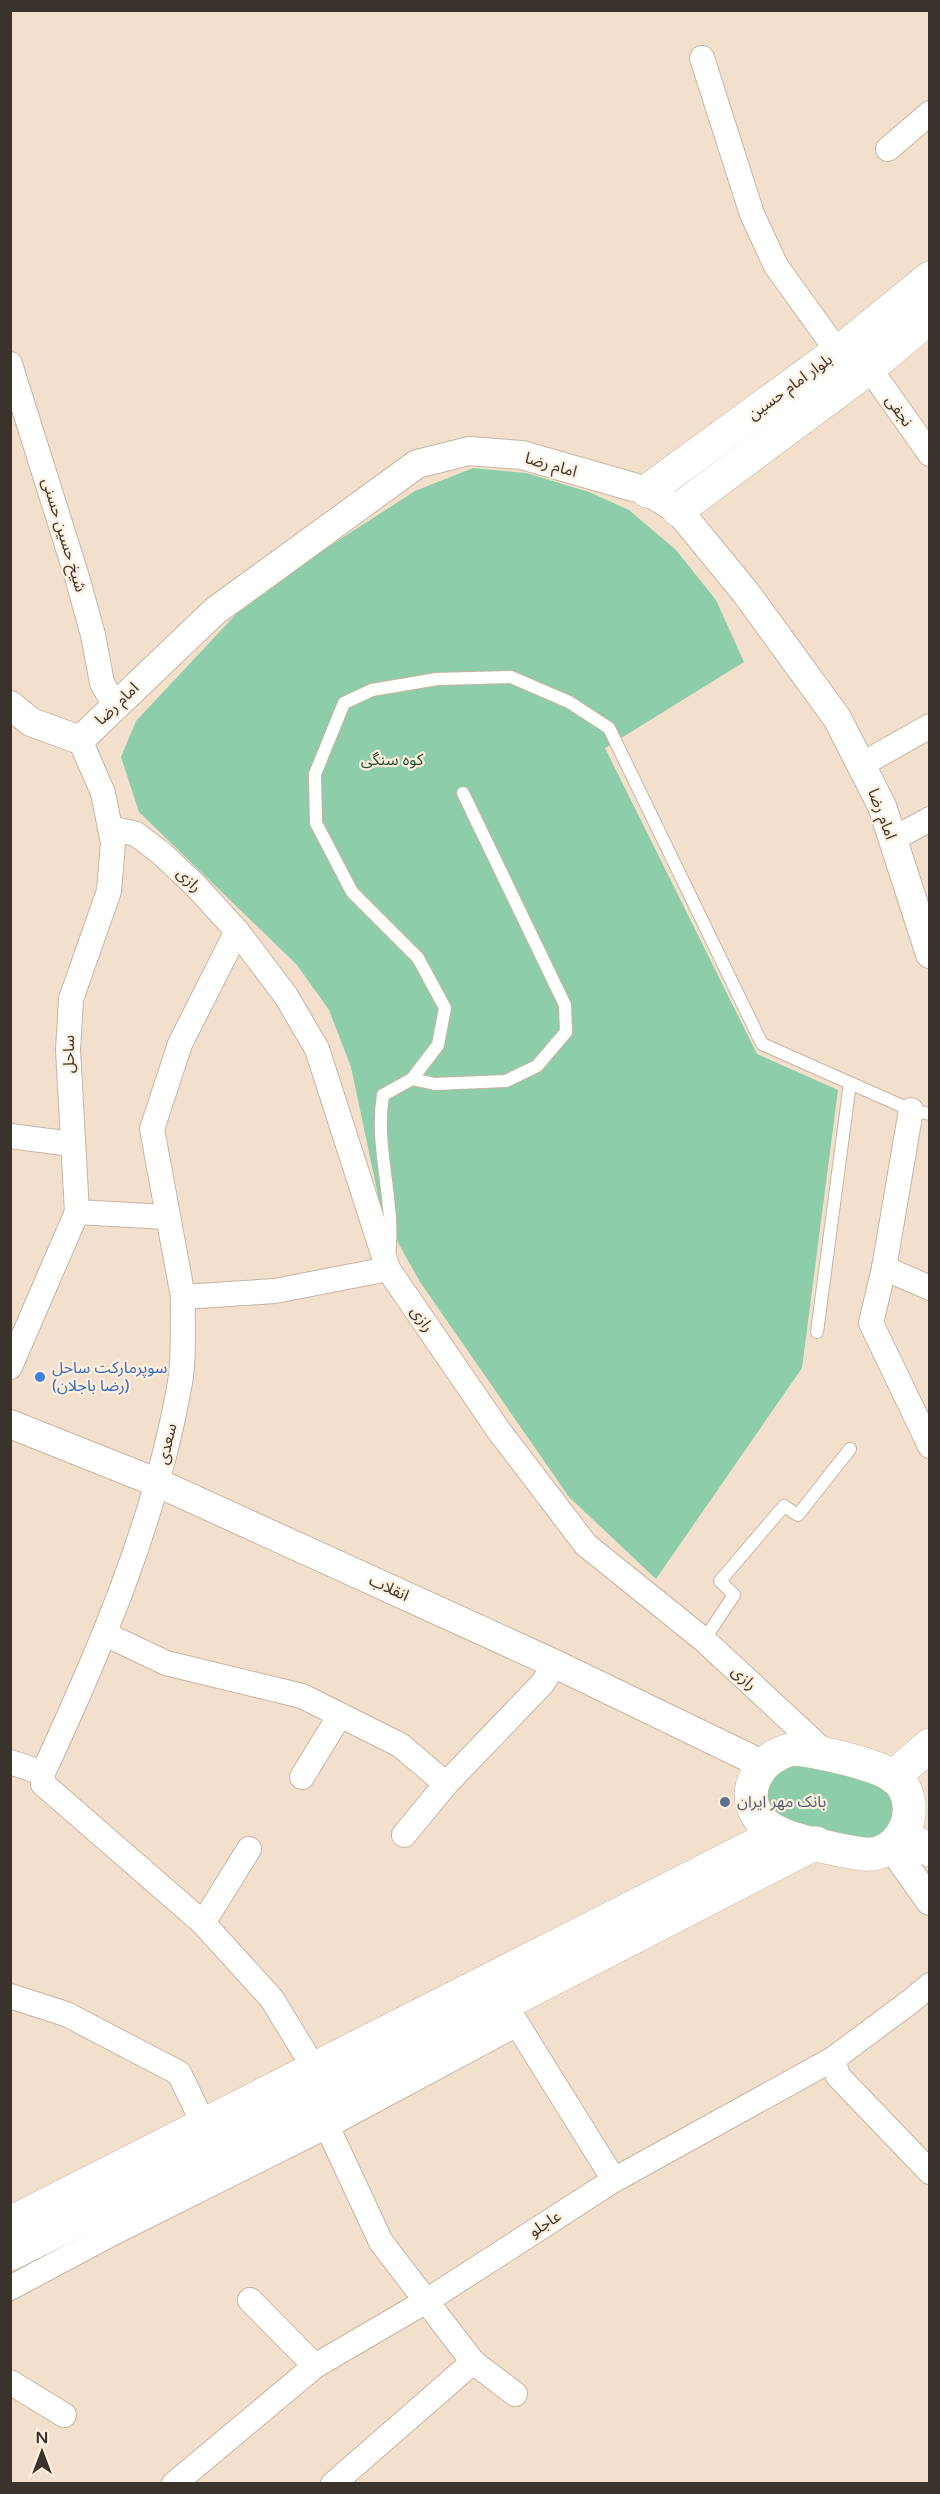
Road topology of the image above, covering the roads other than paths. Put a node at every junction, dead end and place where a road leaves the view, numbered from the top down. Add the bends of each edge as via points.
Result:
1 (702, 58) dead end
2 (930, 114) edge
3 (888, 149) dead end
4 (930, 278) edge
5 (930, 317) edge
6 (852, 354) junction
7 (10, 364) edge
8 (930, 454) edge
9 (647, 491) junction
10 (678, 510) junction
11 (10, 705) edge
12 (115, 706) junction
13 (930, 726) edge
14 (80, 740) junction
15 (861, 765) junction
16 (463, 793) dead end
17 (930, 819) edge
18 (110, 828) junction
19 (893, 839) junction
20 (237, 931) junction
21 (930, 954) edge
22 (412, 1079) junction
23 (850, 1083) junction
24 (920, 1112) edge
25 (10, 1136) edge
26 (72, 1144) junction
27 (77, 1212) junction
28 (166, 1217) junction
29 (884, 1268) junction
30 (388, 1269) junction
31 (930, 1288) edge
32 (183, 1297) junction
33 (817, 1332) dead end
34 (10, 1368) edge
35 (10, 1424) edge
36 (930, 1446) edge
37 (850, 1449) dead end
38 (158, 1483) junction
39 (105, 1634) junction
40 (704, 1640) junction
41 (555, 1664) junction
42 (340, 1715) junction
43 (930, 1745) edge
44 (829, 1756) junction
45 (10, 1762) edge
46 (762, 1764) junction
47 (43, 1773) junction
48 (302, 1777) dead end
49 (910, 1782) edge
50 (446, 1784) junction
51 (779, 1833) junction
52 (404, 1835) dead end
53 (816, 1843) junction
54 (908, 1844) edge
55 (249, 1849) dead end
56 (930, 1901) edge
57 (203, 1923) junction
58 (930, 1985) edge
59 (10, 1996) edge
60 (510, 2014) junction
61 (833, 2059) junction
62 (312, 2094) junction
63 (204, 2125) junction
64 (930, 2172) edge
65 (614, 2180) junction
66 (10, 2223) edge
67 (10, 2254) edge
68 (10, 2288) edge
69 (250, 2300) dead end
70 (428, 2300) junction
71 (473, 2362) junction
72 (315, 2366) junction
73 (10, 2382) edge
74 (515, 2394) dead end
75 (64, 2415) dead end
76 (174, 2484) edge
77 (333, 2484) edge

1 - 6 street, نجفی via 752,214 776,266
2 - 3 street
4 - 6 main road, بلوار امام حسین
5 - 6 main road, بلوار امام حسین
6 - 8 street, نجفی
6 - 9 main road, بلوار امام حسین
6 - 10 main road, بلوار امام حسین
7 - 12 street, شیخ حسین حسنی via 77,577 102,683
9 - 10 street, امام رضا
9 - 12 street, امام رضا via 522,455 469,451 417,464 215,611
10 - 15 street, امام رضا via 746,592 837,718
11 - 14 street via 31,722
12 - 14 street, امام رضا
13 - 15 street
14 - 18 street, ساحل via 103,793
15 - 19 street, امام رضا via 882,806
16 - 22 lane via 565,1005 566,1032 537,1066 506,1081 435,1084
17 - 19 street
18 - 20 street, رازی via 136,834 161,853
18 - 26 street, ساحل via 113,843 109,891 71,999 68,1050
19 - 21 street, امام رضا
20 - 28 street, سعدی via 180,1044 152,1129
20 - 30 street, رازی via 286,996 318,1049
22 - 23 lane via 438,1045 444,1008 418,958 352,892 316,823 315,774 344,703 372,690 437,679 511,678 569,702 609,728 762,1044
22 - 30 lane via 383,1095 379,1119 392,1234
23 - 24 lane
23 - 33 lane
24 - 29 street
25 - 26 street
26 - 27 street, ساحل
27 - 28 street
27 - 34 street, ساحل
28 - 32 street, سعدی
29 - 31 street
29 - 36 street via 871,1323
30 - 32 street via 275,1291
30 - 40 street, رازی via 499,1431 586,1545
32 - 38 street, سعدی via 180,1385
35 - 38 street, انقلاب
37 - 40 lane via 798,1515 784,1506 720,1581 734,1595
38 - 39 street, سعدی
38 - 41 street, انقلاب
39 - 42 street via 166,1663 302,1696
39 - 47 street, سعدی
40 - 44 street, رازی
41 - 46 street, انقلاب
41 - 50 street via 542,1684
42 - 48 street
42 - 50 street via 400,1745
43 - 49 main road
44 - 46 main road via 794,1749
44 - 49 main road via 878,1768
45 - 47 street
46 - 51 main road via 755,1776 753,1800 756,1812
47 - 57 street via 43,1784
49 - 54 main road
50 - 52 street
51 - 53 main road
51 - 62 main road
53 - 54 main road via 868,1854
53 - 60 main road
54 - 56 street
55 - 57 street
57 - 62 street via 272,1999
58 - 61 street, عاجلو
59 - 63 street via 66,2014 179,2073
60 - 62 main road
60 - 65 street
61 - 64 street via 838,2076
61 - 65 street, عاجلو
62 - 63 main road
62 - 67 main road
62 - 68 street via 113,2233
62 - 70 street via 381,2242
63 - 66 main road
65 - 70 street, عاجلو
69 - 72 street
70 - 71 street
70 - 72 street, عاجلو
71 - 74 street
71 - 77 street
72 - 76 street, عاجلو
73 - 75 street

